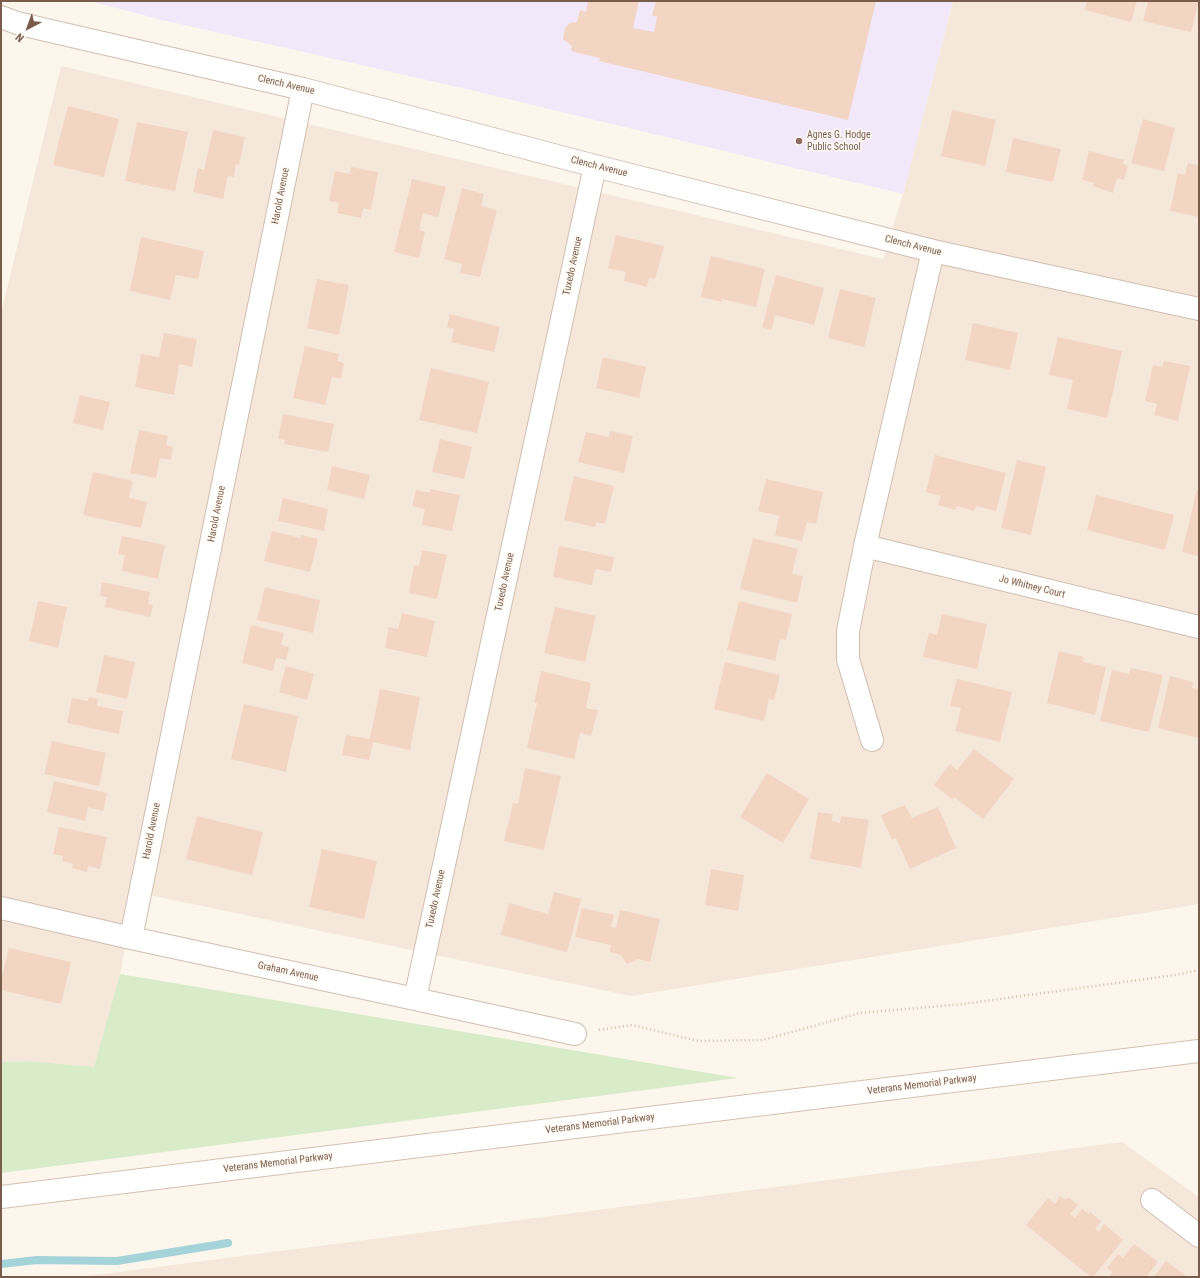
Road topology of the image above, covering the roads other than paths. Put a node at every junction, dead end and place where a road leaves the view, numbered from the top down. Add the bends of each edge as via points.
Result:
1 (1, 17) edge
2 (303, 89) junction
3 (595, 166) junction
4 (933, 251) junction
5 (1199, 309) edge
6 (865, 546) junction
7 (1199, 627) edge
8 (872, 740) dead end
9 (1, 908) edge
10 (131, 938) junction
11 (415, 999) junction
12 (575, 1034) road end
13 (1199, 1051) edge
14 (1, 1197) edge
15 (1152, 1200) dead end
16 (1199, 1236) edge

1 - 2 street, Clench Avenue via 46,30
2 - 3 street, Clench Avenue
2 - 10 street, Harold Avenue
3 - 4 street, Clench Avenue
3 - 11 street, Tuxedo Avenue
4 - 5 street, Clench Avenue
4 - 6 street
6 - 7 street, Jo Whitney Court
6 - 8 street via 848,631 848,659
9 - 10 street, Graham Avenue
10 - 11 street, Graham Avenue
11 - 12 street, Graham Avenue
13 - 14 street, Veterans Memorial Parkway
15 - 16 street

